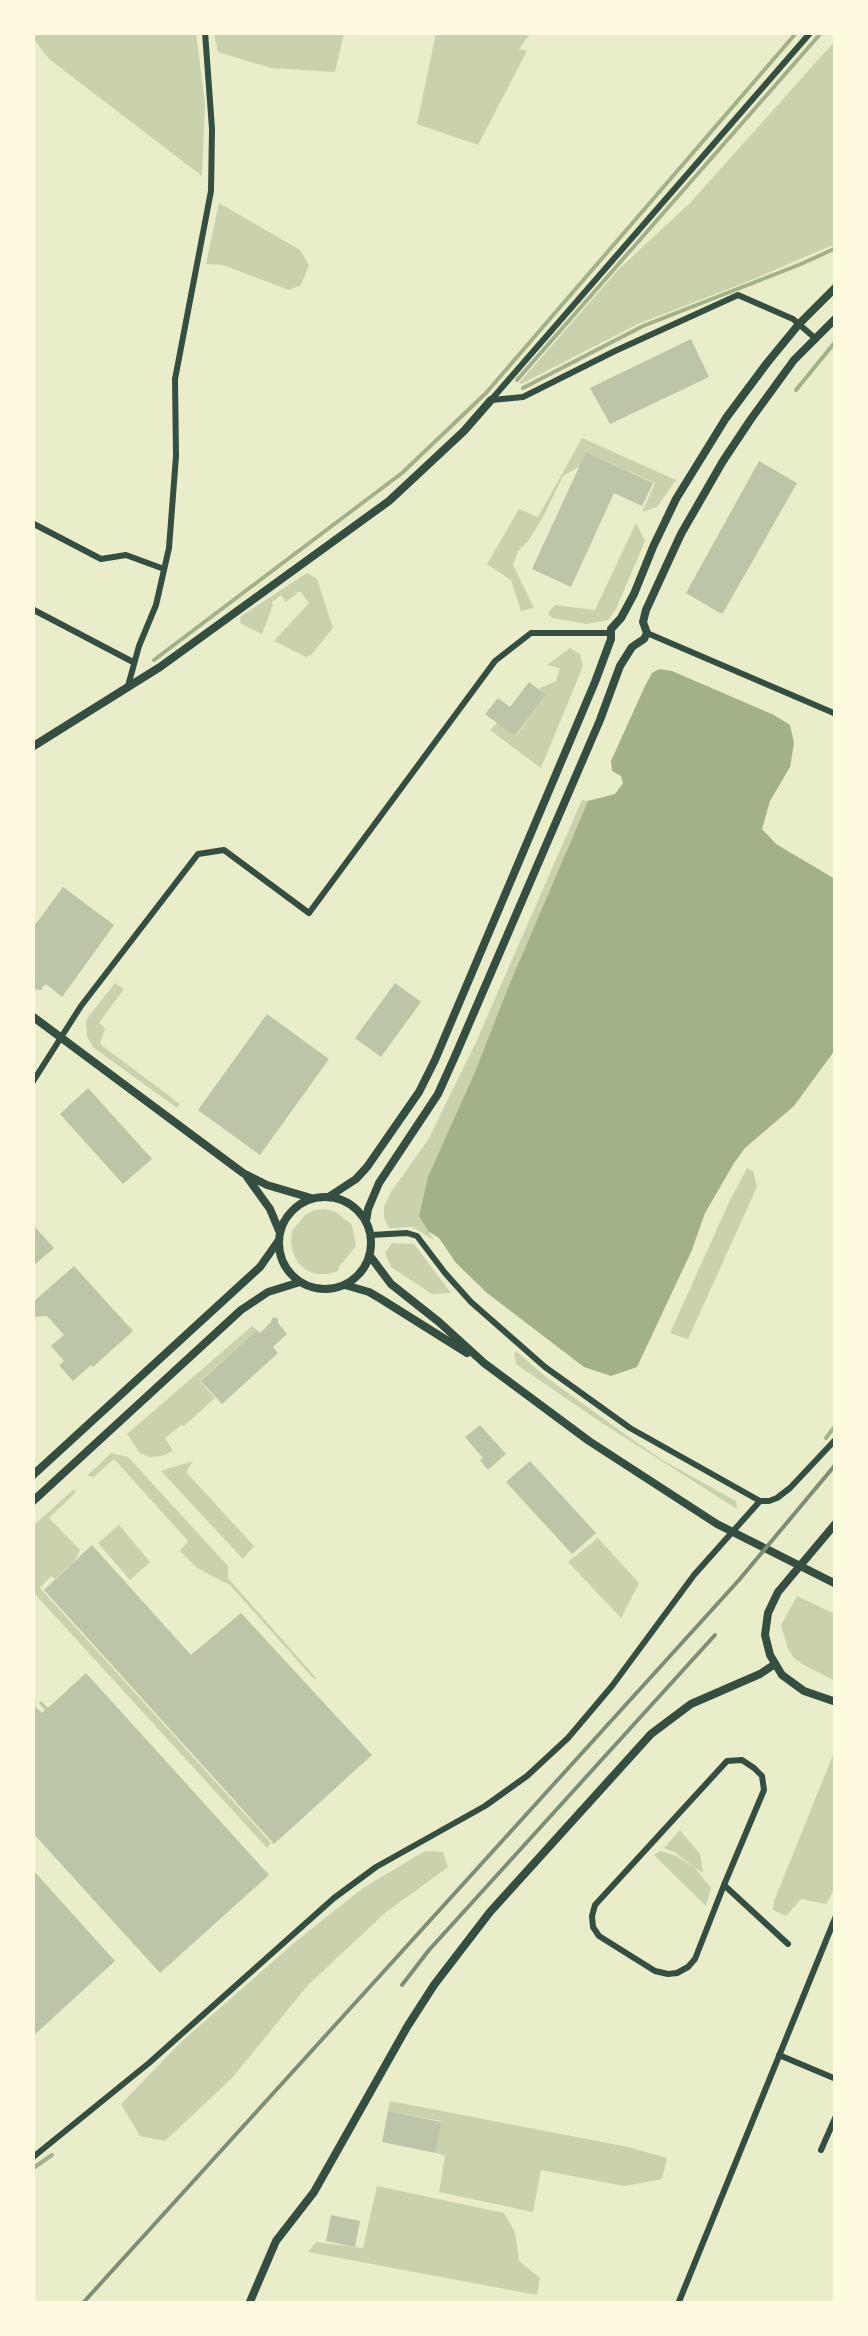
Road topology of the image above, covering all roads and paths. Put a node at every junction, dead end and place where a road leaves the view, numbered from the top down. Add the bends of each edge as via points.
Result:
1 (205, 32) edge
2 (811, 32) edge
3 (836, 286) edge
4 (836, 318) edge
5 (799, 324) junction
6 (816, 339) junction
7 (491, 400) junction
8 (32, 523) edge
9 (164, 568) junction
10 (32, 609) edge
11 (621, 618) junction
12 (643, 622) junction
13 (646, 632) junction
14 (610, 636) junction
15 (632, 647) junction
16 (134, 662) junction
17 (128, 686) junction
18 (836, 714) edge
19 (32, 747) edge
20 (32, 1016) edge
21 (62, 1038) junction
22 (32, 1083) edge
23 (243, 1173) junction
24 (330, 1196) junction
25 (311, 1198) junction
26 (366, 1222) junction
27 (371, 1235) junction
28 (279, 1237) junction
29 (370, 1256) junction
30 (300, 1282) junction
31 (344, 1285) junction
32 (484, 1363) junction
33 (836, 1439) edge
34 (32, 1476) edge
35 (760, 1501) junction
36 (32, 1502) edge
37 (836, 1523) edge
38 (836, 1584) edge
39 (775, 1664) junction
40 (836, 1702) edge
41 (724, 1885) junction
42 (836, 1916) edge
43 (788, 1944) dead end
44 (779, 2055) junction
45 (836, 2079) edge
46 (836, 2116) edge
47 (822, 2150) dead end
48 (32, 2158) edge
49 (249, 2304) edge
50 (678, 2304) edge

1 - 9 street via 211,191 175,379 176,456
2 - 7 street
3 - 5 main road
4 - 6 main road
5 - 6 street
5 - 7 street via 738,295 523,397
5 - 11 main road via 702,455
6 - 12 main road via 723,461 666,563
7 - 17 main road via 388,501
8 - 9 street via 101,559 126,556
9 - 16 street
10 - 16 street
11 - 12 main road
11 - 14 main road
12 - 13 main road
13 - 15 main road
13 - 18 street
14 - 15 main road via 620,647
14 - 21 street via 531,633 494,661 309,913 224,850 198,854
14 - 24 main road via 419,1092 367,1167
15 - 26 main road via 438,1094 380,1184
16 - 17 street
17 - 19 main road
20 - 21 main road
21 - 22 street
21 - 23 main road
23 - 25 main road
23 - 28 main road via 270,1209
24 - 25 main road
24 - 26 main road via 357,1209
25 - 28 main road via 290,1212
26 - 27 main road
27 - 29 main road
27 - 35 street via 416,1236 471,1302 546,1367 630,1428
28 - 30 main road via 284,1264
28 - 34 main road via 260,1267
29 - 31 main road
29 - 32 main road via 391,1284
30 - 31 main road via 320,1289
30 - 36 main road via 241,1310
31 - 32 main road via 369,1292
32 - 38 main road via 717,1524
33 - 35 street via 790,1488
35 - 48 street via 568,1738 527,1776 334,1898
37 - 39 main road via 771,1605 765,1635
39 - 40 main road via 792,1684
39 - 49 main road via 691,1704 651,1734 490,1912 407,2027 314,2192 276,2240
41 - 41 street via 764,1790 762,1776 742,1760 727,1761 596,1906 593,1927 655,1971 677,1973 695,1959
41 - 43 street
42 - 44 street
44 - 45 street
44 - 50 street
46 - 47 street

